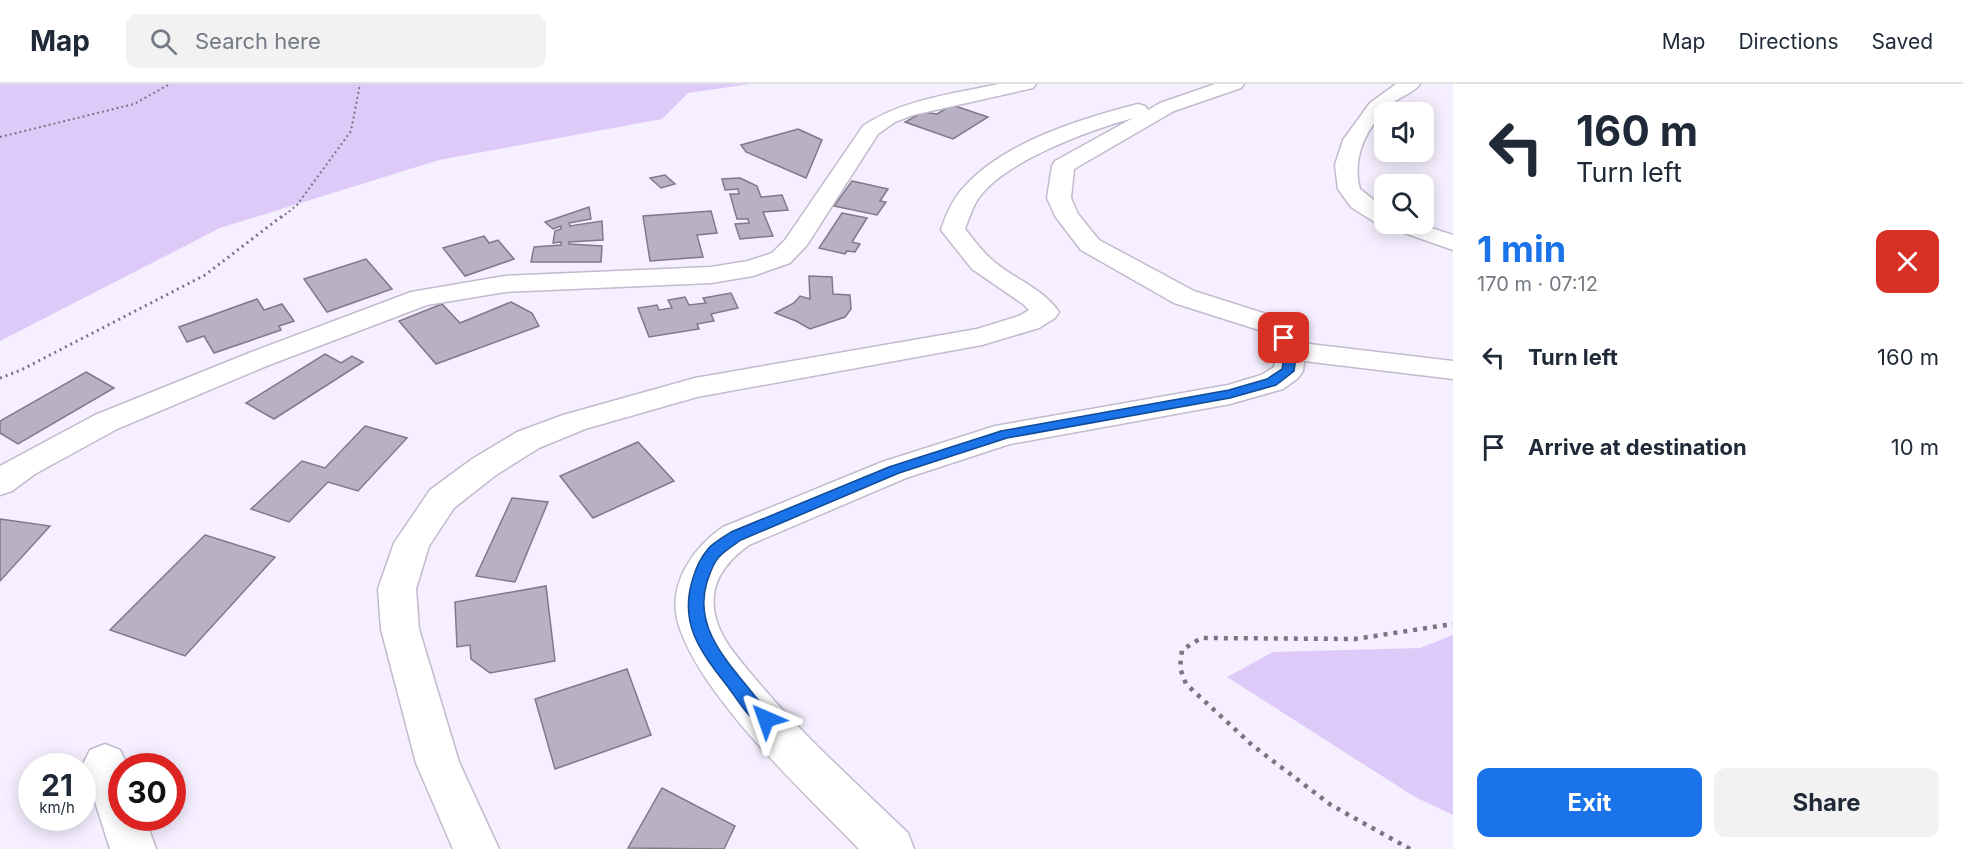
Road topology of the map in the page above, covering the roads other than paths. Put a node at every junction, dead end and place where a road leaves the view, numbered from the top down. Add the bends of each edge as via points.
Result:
1 (1026, 84) edge
2 (1234, 84) edge
3 (1410, 84) edge
4 (1167, 107) junction
5 (1374, 211) edge
6 (1426, 234) edge
7 (1453, 243) edge
8 (1291, 351) junction
9 (1453, 370) edge
10 (0, 483) edge
11 (105, 764) dead end
12 (108, 773) edge
13 (127, 831) edge
14 (133, 849) edge
15 (476, 849) edge
16 (891, 849) edge

1 - 10 street via 907,110 870,130 794,245 780,258 753,268 711,275 506,284 421,298 106,422 23,466
2 - 4 street
3 - 5 street via 1387,98 1365,122 1348,153 1349,190
4 - 8 street via 1063,166 1059,198 1067,216 1090,245 1184,297 1269,324
4 - 15 street via 1146,108 1106,119 1050,140 976,186 960,208 953,230 981,264 1033,298 1045,312 1029,322 982,337 729,381 631,405 528,440 442,499 412,543 397,589 400,629 438,763
6 - 7 street
8 - 9 street
8 - 16 street via 1288,371 1272,382 1230,394 1005,434 894,470 736,536 713,553 696,594 696,619 708,648 750,703
11 - 12 street
13 - 14 street

